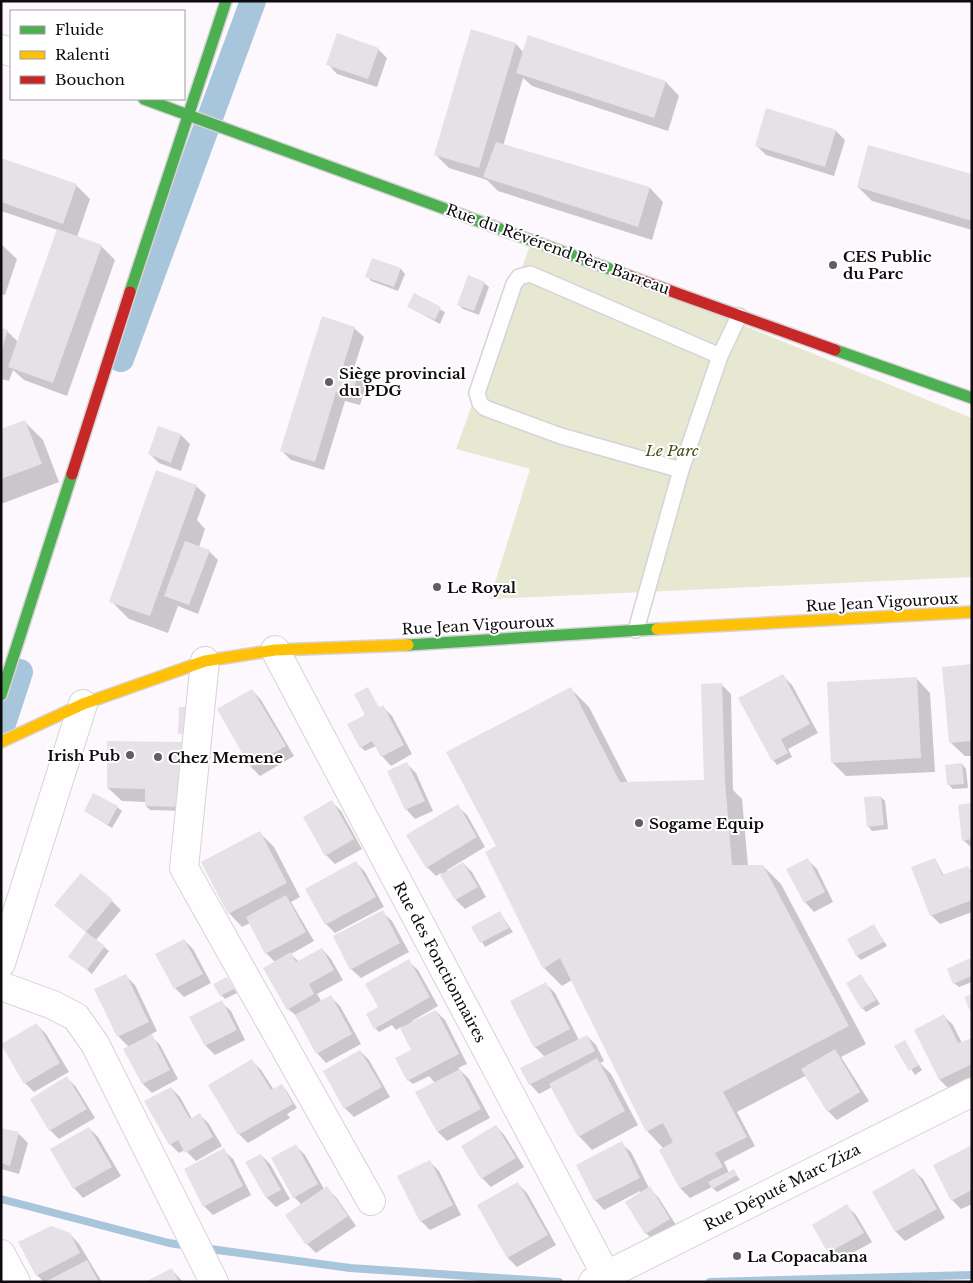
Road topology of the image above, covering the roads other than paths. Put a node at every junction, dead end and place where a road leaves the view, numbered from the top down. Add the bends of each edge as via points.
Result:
1 (226, 1) edge
2 (147, 100) edge
3 (187, 114) junction
4 (739, 316) junction
5 (720, 356) junction
6 (972, 398) edge
7 (681, 470) junction
8 (972, 612) edge
9 (636, 630) junction
10 (275, 650) junction
11 (205, 661) junction
12 (1, 695) edge
13 (83, 704) junction
14 (1, 742) edge
15 (1, 964) edge
16 (1, 986) edge
17 (972, 1092) edge
18 (371, 1201) dead end
19 (1, 1254) edge
20 (599, 1278) edge
21 (16, 1282) edge
22 (214, 1282) edge

1 - 3 street
2 - 3 street, Rue du Révérend Père Barreau
3 - 4 street, Rue du Révérend Père Barreau
3 - 12 street
4 - 5 lane
4 - 6 street, Rue du Révérend Père Barreau
5 - 7 lane
5 - 7 lane via 530,274 524,274 514,284 477,393 480,403 485,408 561,436
7 - 9 lane
8 - 9 street, Rue Jean Vigouroux
9 - 10 street, Rue Jean Vigouroux via 466,643
10 - 11 street, Rue Jean Vigouroux
10 - 20 street, Rue des Fonctionnaires
11 - 13 street, Rue Jean Vigouroux
11 - 18 street via 184,868
13 - 14 street, Rue Jean Vigouroux
13 - 15 street
16 - 22 street via 76,1017 95,1044
17 - 20 street, Rue Député Marc Ziza
19 - 21 street

